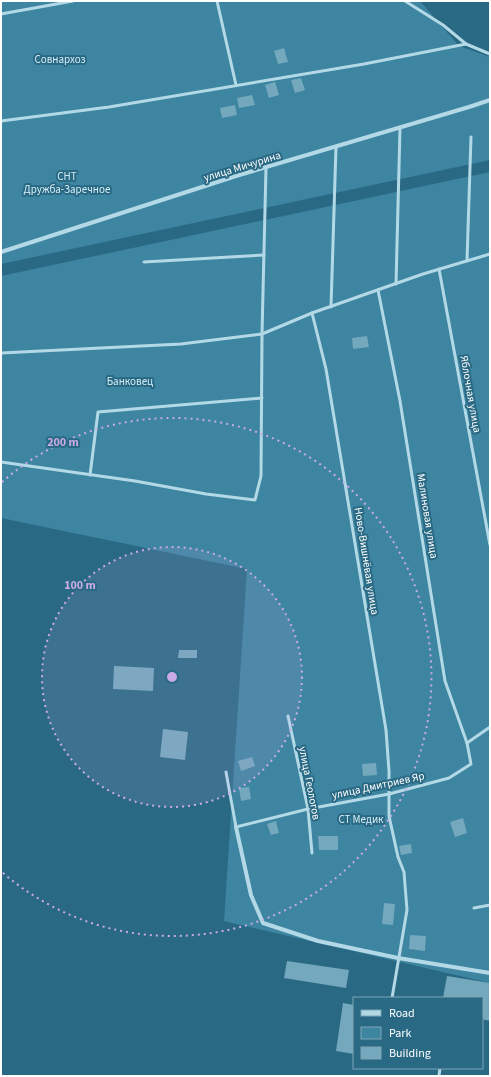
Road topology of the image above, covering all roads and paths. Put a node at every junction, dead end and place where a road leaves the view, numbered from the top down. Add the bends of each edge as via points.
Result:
1 (73, 1) edge
2 (217, 1) edge
3 (405, 1) edge
4 (1, 14) edge
5 (466, 44) junction
6 (490, 54) edge
7 (236, 85) junction
8 (490, 100) edge
9 (1, 121) edge
10 (400, 128) junction
11 (471, 137) dead end
12 (336, 147) junction
13 (266, 168) junction
14 (1, 252) edge
15 (490, 254) edge
16 (264, 255) junction
17 (467, 261) junction
18 (144, 262) dead end
19 (439, 270) junction
20 (396, 284) junction
21 (378, 290) junction
22 (331, 307) junction
23 (312, 314) junction
24 (262, 334) junction
25 (1, 353) edge
26 (262, 398) junction
27 (1, 462) edge
28 (90, 475) junction
29 (490, 546) edge
30 (288, 716) dead end
31 (490, 727) edge
32 (467, 743) junction
33 (226, 772) dead end
34 (389, 794) junction
35 (308, 810) junction
36 (236, 827) junction
37 (312, 853) dead end
38 (490, 905) edge
39 (474, 908) dead end
40 (398, 958) junction
41 (490, 972) edge
42 (392, 997) edge

1 - 4 lane
2 - 7 lane
3 - 5 lane via 443,25
5 - 6 lane
5 - 7 lane
7 - 9 lane via 109,107
8 - 10 street, улица Мичурина
10 - 12 street, улица Мичурина
10 - 20 lane
11 - 17 lane
12 - 13 street, улица Мичурина
12 - 22 lane
13 - 14 street, улица Мичурина
13 - 16 lane
15 - 17 lane
16 - 18 lane
16 - 24 lane
17 - 19 lane
19 - 20 lane
19 - 29 lane, Яблочная улица
20 - 21 lane
21 - 22 lane
21 - 32 lane, Малиновая улица via 400,401 445,681
22 - 23 lane
23 - 24 lane
23 - 34 lane, Ново-Вишнёвая улица via 326,369 386,730
24 - 25 lane via 181,344
24 - 26 lane
26 - 28 lane via 98,412
26 - 28 lane via 261,476 255,500
27 - 28 lane
30 - 35 lane, улица Геологов
31 - 32 lane
32 - 34 lane, улица Дмитриев Яр via 471,764 449,778
33 - 36 lane
34 - 35 lane, улица Дмитриев Яр
34 - 40 lane, Ново-Вишнёвая улица via 389,816 404,872 407,910
35 - 36 lane, улица Дмитриев Яр
35 - 37 lane, улица Геологов
36 - 40 street via 251,895 263,923 318,942
38 - 39 lane
40 - 41 street
40 - 42 lane, Ново-Вишнёвая улица

